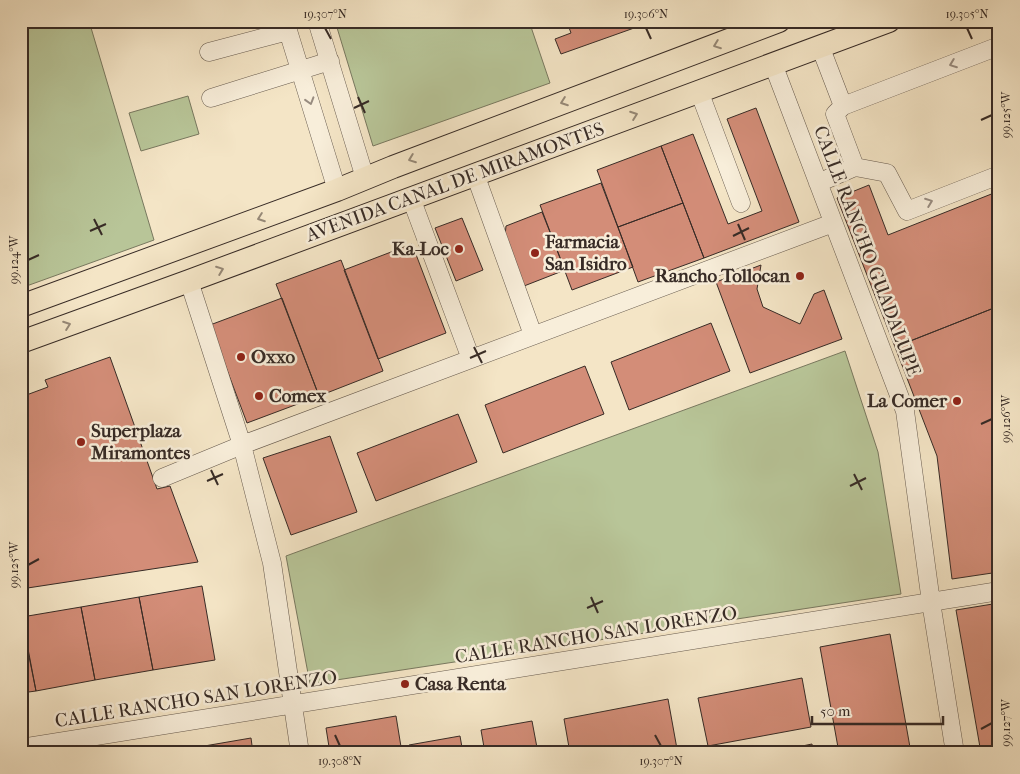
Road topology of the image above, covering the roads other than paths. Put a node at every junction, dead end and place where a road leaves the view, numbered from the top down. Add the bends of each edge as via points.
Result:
1 (317, 21) edge
2 (778, 21) edge
3 (889, 21) edge
4 (287, 26) edge
5 (820, 46) junction
6 (999, 46) edge
7 (209, 52) dead end
8 (330, 61) junction
9 (773, 64) junction
10 (301, 70) junction
11 (699, 91) junction
12 (211, 98) dead end
13 (843, 106) junction
14 (855, 167) junction
15 (475, 174) junction
16 (999, 175) edge
17 (365, 178) junction
18 (818, 183) junction
19 (337, 190) junction
20 (412, 198) junction
21 (741, 203) dead end
22 (833, 223) junction
23 (190, 281) junction
24 (21, 306) edge
25 (533, 336) junction
26 (21, 342) edge
27 (471, 359) junction
28 (242, 445) junction
29 (162, 478) dead end
30 (999, 592) edge
31 (931, 602) junction
32 (292, 705) junction
33 (21, 748) edge
34 (300, 753) edge
35 (955, 753) edge

1 - 8 street
2 -> 17 main road, AVENIDA CANAL DE MIRAMONTES
3 - 5 main road, AVENIDA CANAL DE MIRAMONTES
4 - 7 street
4 - 10 street
5 - 9 main road, AVENIDA CANAL DE MIRAMONTES
5 - 13 street
6 -> 13 street
8 - 10 street
8 - 17 street
9 - 11 main road, AVENIDA CANAL DE MIRAMONTES
9 - 18 street, CALLE RANCHO GUADALUPE
10 - 12 street
10 -> 19 street
15 -> 11 main road, AVENIDA CANAL DE MIRAMONTES
11 - 21 street
13 - 14 street via 835,114
14 -> 16 street via 888,172 907,211
14 - 18 street
15 - 20 main road, AVENIDA CANAL DE MIRAMONTES
15 - 25 street
17 - 19 main road, AVENIDA CANAL DE MIRAMONTES
18 - 22 street, CALLE RANCHO GUADALUPE
19 -> 24 main road, AVENIDA CANAL DE MIRAMONTES
23 -> 20 main road, AVENIDA CANAL DE MIRAMONTES
20 - 27 street
22 - 25 street
22 - 31 street, CALLE RANCHO GUADALUPE via 905,411
26 -> 23 main road, AVENIDA CANAL DE MIRAMONTES
23 - 28 street
25 - 27 street
27 - 28 street
28 - 29 street
28 - 32 street via 272,563
30 - 31 street, CALLE RANCHO SAN LORENZO
31 - 32 street, CALLE RANCHO SAN LORENZO
31 - 35 street, CALLE RANCHO GUADALUPE
32 - 33 street, CALLE RANCHO SAN LORENZO
32 - 34 street

